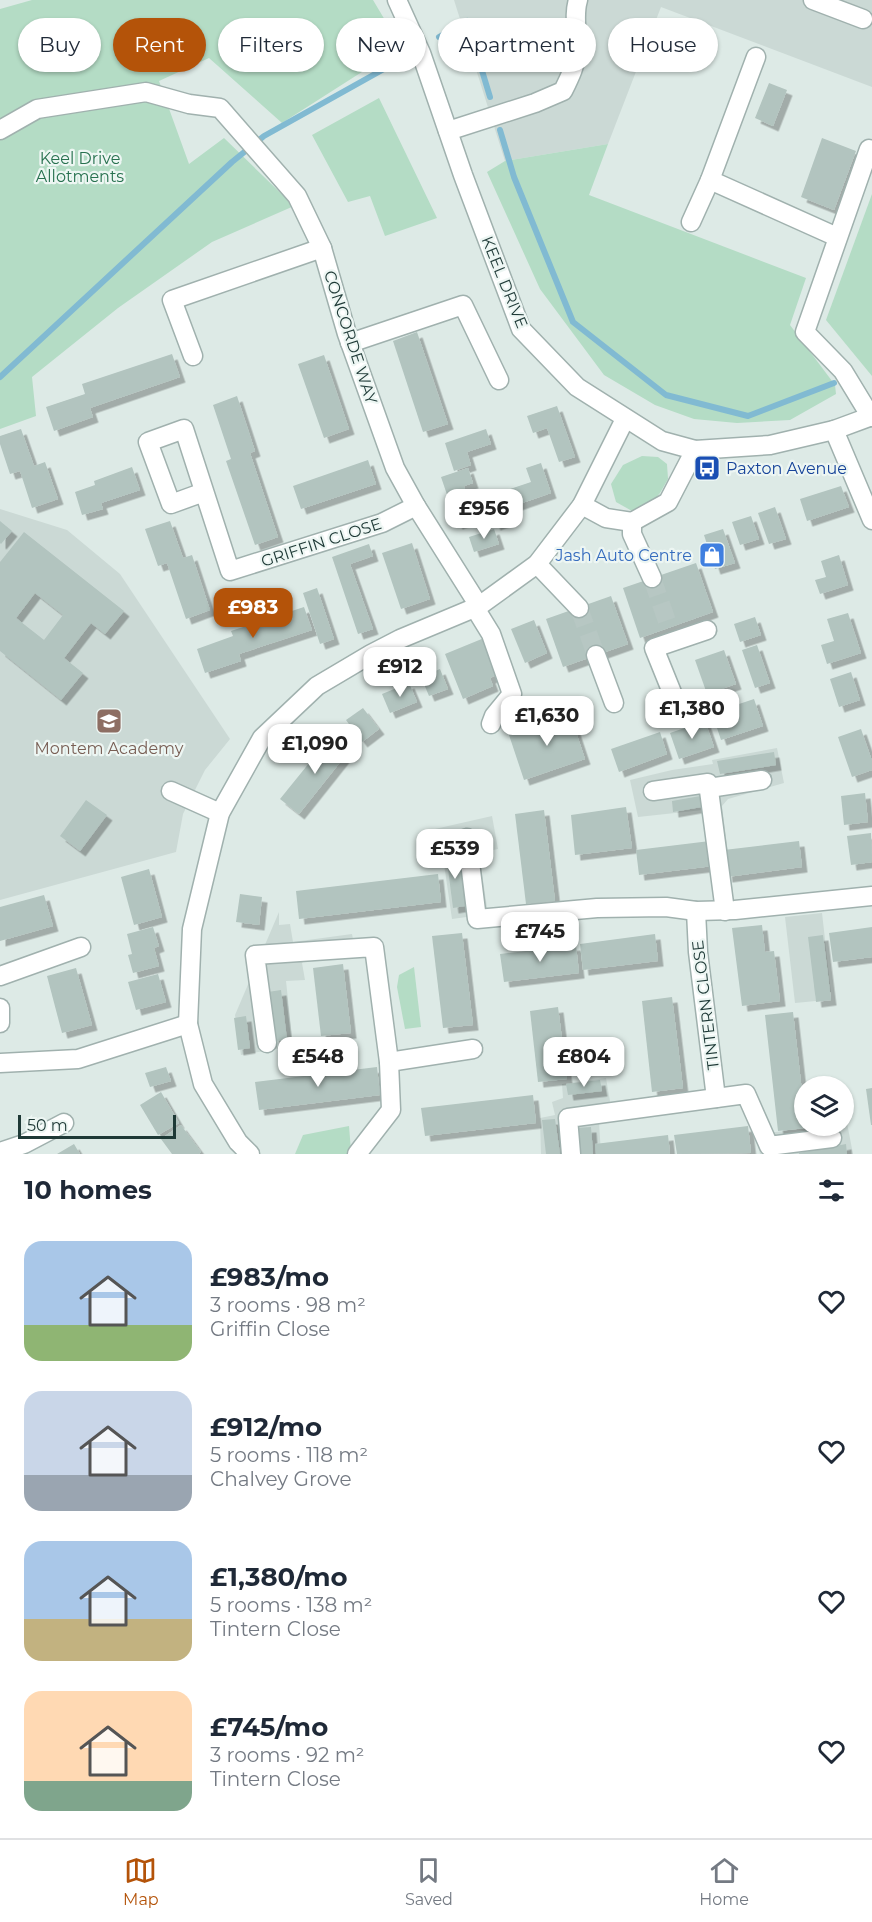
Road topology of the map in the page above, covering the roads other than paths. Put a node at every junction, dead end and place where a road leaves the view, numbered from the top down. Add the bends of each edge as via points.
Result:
1 (397, 0) edge
2 (578, 0) edge
3 (813, 0) edge
4 (863, 19) dead end
5 (756, 57) dead end
6 (0, 130) edge
7 (448, 131) junction
8 (868, 149) dead end
9 (710, 180) junction
10 (691, 222) dead end
11 (837, 237) junction
12 (322, 248) junction
13 (350, 343) junction
14 (193, 356) dead end
15 (499, 380) dead end
16 (872, 417) edge
17 (625, 419) junction
18 (834, 430) junction
19 (695, 450) junction
20 (204, 492) junction
21 (582, 505) junction
22 (416, 506) junction
23 (872, 520) edge
24 (632, 522) junction
25 (537, 564) junction
26 (652, 578) tunnel mouth
27 (477, 607) junction
28 (579, 608) tunnel mouth
29 (706, 630) dead end
30 (596, 655) tunnel mouth
31 (675, 700) dead end
32 (614, 703) dead end
33 (491, 724) dead end
34 (762, 780) dead end
35 (709, 788) junction
36 (171, 791) dead end
37 (653, 791) dead end
38 (220, 813) junction
39 (467, 838) dead end
40 (872, 896) edge
41 (696, 911) junction
42 (725, 911) junction
43 (81, 947) dead end
44 (0, 976) edge
45 (0, 1008) edge
46 (0, 1023) edge
47 (188, 1024) junction
48 (267, 1043) dead end
49 (473, 1049) dead end
50 (388, 1062) junction
51 (0, 1063) edge
52 (716, 1098) junction
53 (64, 1123) dead end
54 (832, 1138) dead end
55 (0, 1152) edge
56 (250, 1154) edge
57 (357, 1154) edge
58 (571, 1154) edge

1 - 7 street, KEEL DRIVE via 421,53
2 - 7 street via 574,70 563,91
3 - 4 street
5 - 9 street
6 - 12 street, CONCORDE WAY via 37,109 147,92 220,108 297,196
7 - 17 street, KEEL DRIVE via 521,329 577,387
8 - 11 street
9 - 10 street
9 - 11 street
11 - 16 street via 805,332 843,371
12 - 13 street, CONCORDE WAY
12 - 14 street via 172,300
13 - 15 street via 463,305
13 - 22 street, CONCORDE WAY via 395,468
16 - 18 street, KEEL DRIVE
17 - 19 street, KEEL DRIVE via 662,441
17 - 21 street
18 - 19 street, KEEL DRIVE via 770,446
18 - 23 street
19 - 24 street via 668,502
20 - 20 street, GRIFFIN CLOSE via 184,429 148,442 171,504
20 - 22 street, GRIFFIN CLOSE via 230,571 382,523
21 - 24 street via 606,518
21 - 25 street
22 - 27 street, CONCORDE WAY
24 - 26 street via 632,534
25 - 27 street
25 - 28 street
27 - 33 street, CONCORDE WAY via 512,694
27 - 38 street via 400,639 317,686 262,738
29 - 31 street via 671,634 654,648
30 - 32 street
34 - 35 street
35 - 37 street via 708,783
35 - 42 street
36 - 38 street
38 - 47 street via 192,929
39 - 41 street via 477,919 597,908 666,907
40 - 42 street
41 - 42 street
41 - 52 street, TINTERN CLOSE
43 - 44 street
45 - 46 street
47 - 51 street via 78,1059
47 - 56 street via 203,1084 238,1142
48 - 50 street via 255,955 374,947
49 - 50 street
50 - 57 street via 391,1110
52 - 54 street via 746,1094 769,1146
52 - 58 street via 568,1118
53 - 55 street

